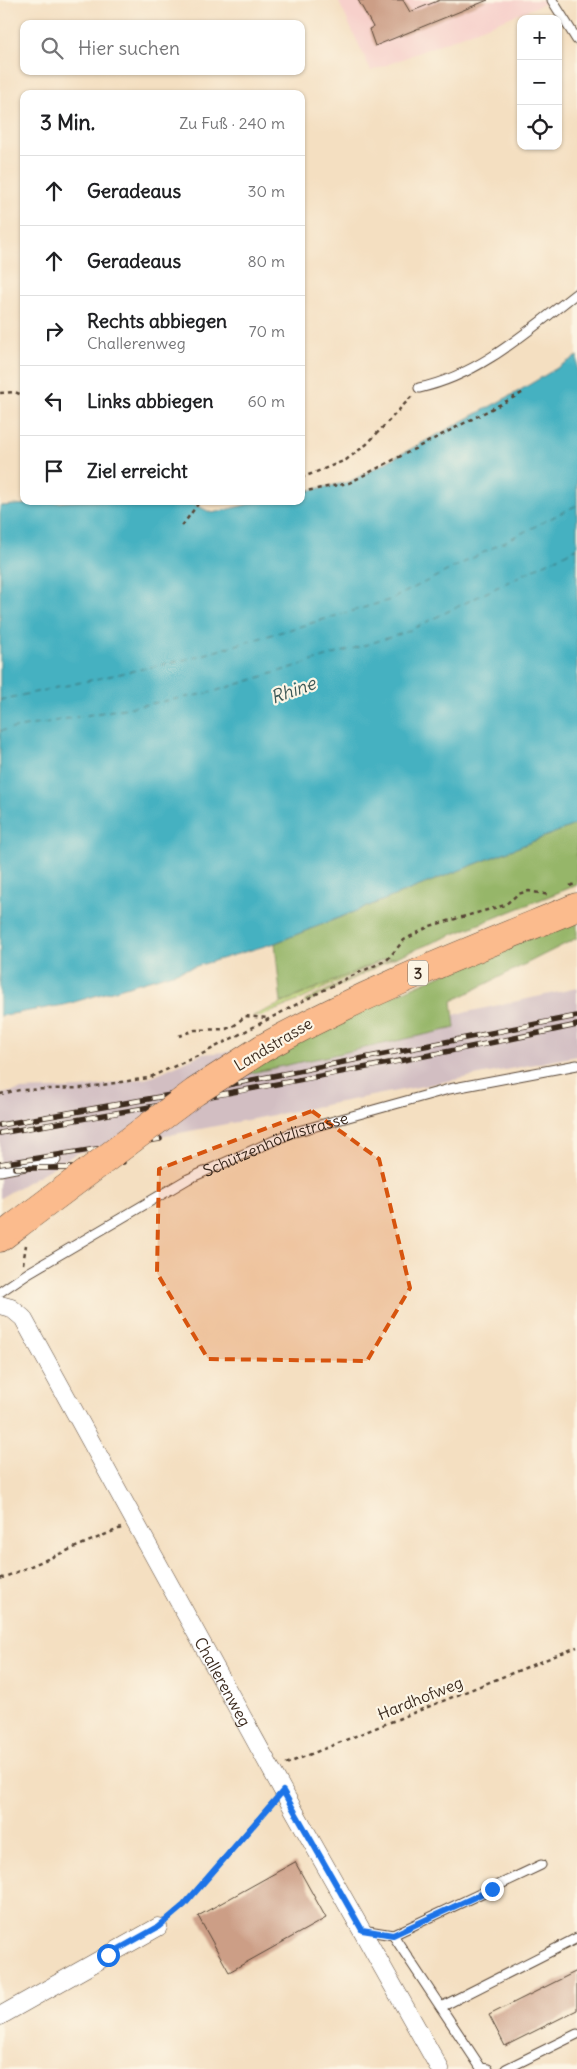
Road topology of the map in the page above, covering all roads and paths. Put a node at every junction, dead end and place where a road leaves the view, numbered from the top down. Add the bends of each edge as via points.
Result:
1 (552, 0) edge
2 (577, 40) edge
3 (577, 293) edge
4 (419, 388) joint
5 (524, 392) dead end
6 (0, 393) edge
7 (20, 394) edge
8 (305, 476) edge
9 (305, 491) edge
10 (197, 505) edge
11 (182, 526) dead end
12 (577, 883) edge
13 (550, 895) dead end
14 (572, 897) edge
15 (268, 1018) junction
16 (179, 1036) dead end
17 (577, 1065) edge
18 (0, 1094) edge
19 (56, 1160) dead end
20 (0, 1171) edge
21 (15, 1234) edge
22 (28, 1273) junction
23 (0, 1292) edge
24 (0, 1305) edge
25 (134, 1522) junction
26 (0, 1579) edge
27 (577, 1647) edge
28 (272, 1770) junction
29 (283, 1791) junction
30 (541, 1866) dead end
31 (158, 1927) joint
32 (362, 1930) junction
33 (393, 1935) junction
34 (577, 1938) edge
35 (441, 2007) junction
36 (0, 2016) edge
37 (577, 2034) edge
38 (440, 2069) edge
39 (488, 2069) edge
40 (506, 2069) edge

1 - 2 lane
3 - 4 lane via 500,352 449,378
4 - 8 path via 367,444 346,460
5 - 9 path via 349,483
6 - 7 path
10 - 11 path
12 - 14 path
13 - 15 path via 529,891 518,894 505,905 430,926 404,940 387,960
14 - 21 main road, Landstrasse / 3, bridge via 317,1018 263,1048 195,1092
15 - 16 path via 245,1016 235,1026 226,1029 196,1030
15 - 18 path via 202,1054 148,1078 82,1088 20,1090
17 - 22 lane, Schützenhölzlistrasse via 449,1089 291,1133 188,1179
19 - 20 lane
21 - 22 path via 22,1264
22 - 23 lane, Schützenhölzlistrasse
24 - 25 street, Challerenweg via 12,1308 22,1318
25 - 26 path
25 - 28 street, Challerenweg
27 - 28 path, Hardhofweg
28 - 29 street, Challerenweg
29 - 31 path via 184,1905
29 - 32 street, Challerenweg
30 - 33 lane
31 - 36 street
32 - 33 lane
32 - 38 street, Challerenweg
33 - 35 lane
34 - 35 lane
35 - 39 lane via 481,2068
37 - 40 lane

